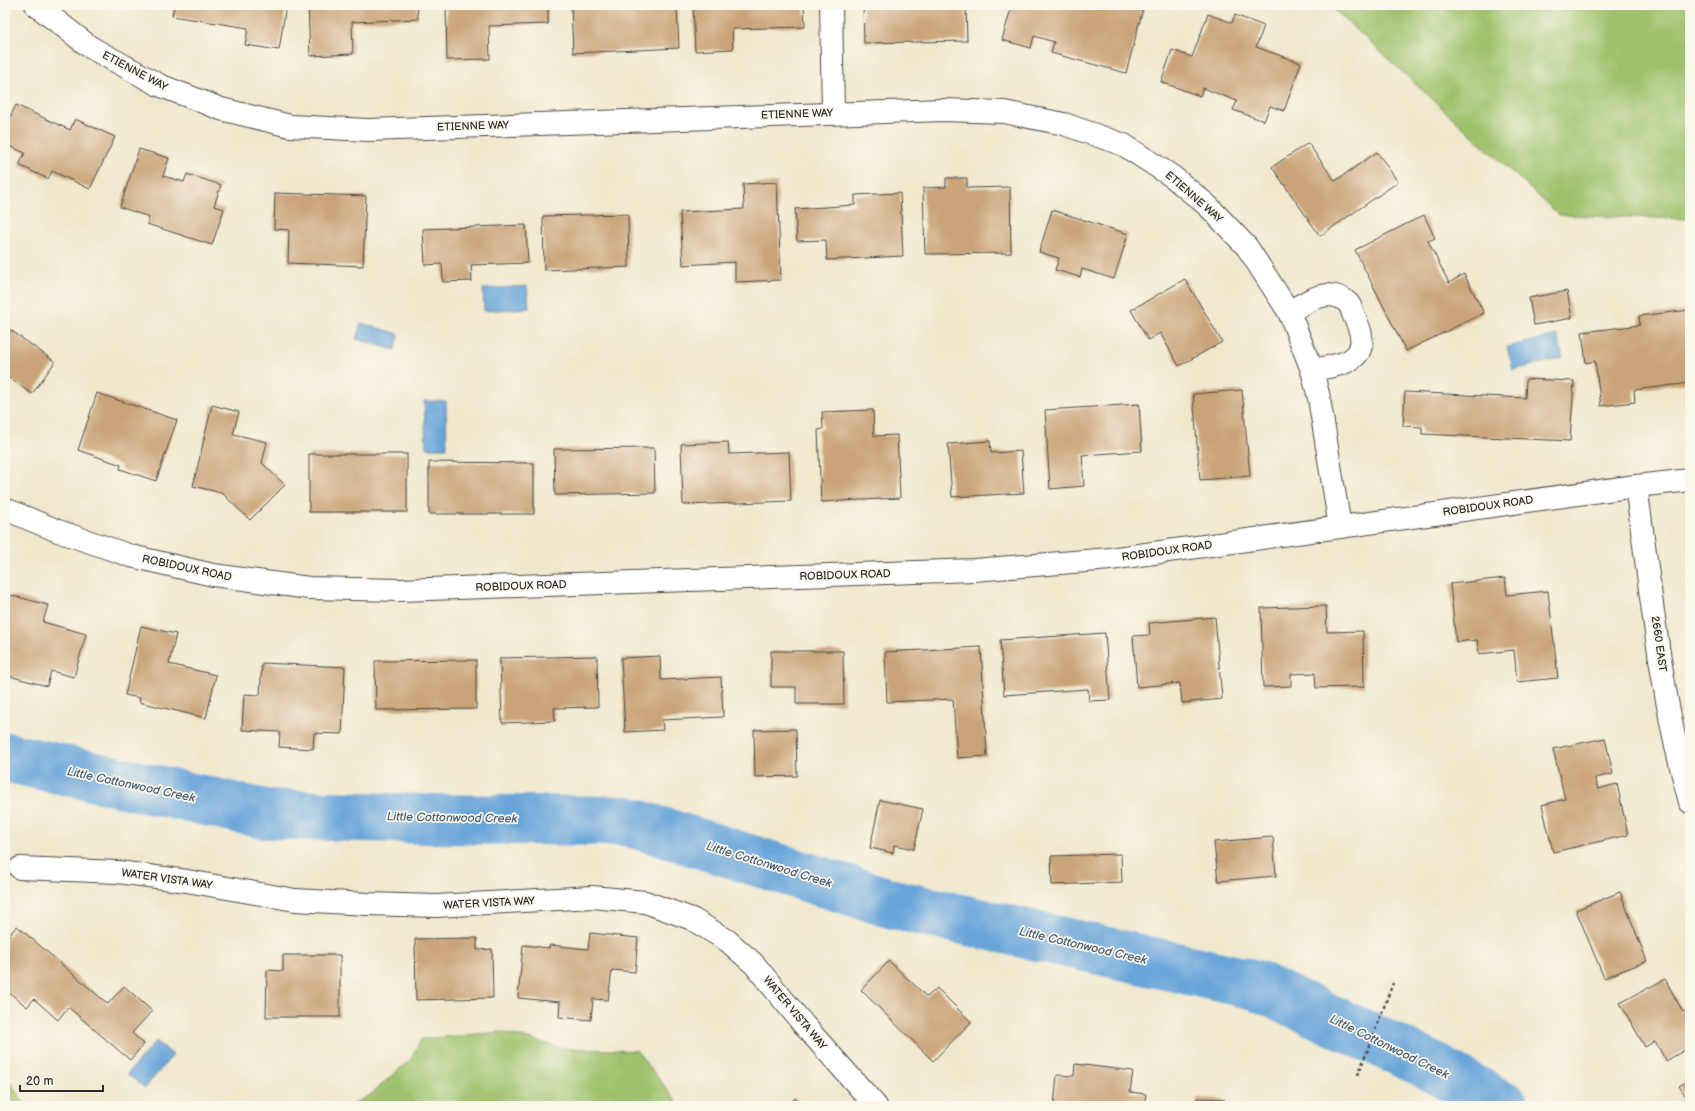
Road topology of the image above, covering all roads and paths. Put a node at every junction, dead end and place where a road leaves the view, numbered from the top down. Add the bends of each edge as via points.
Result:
1 (36, 5) edge
2 (831, 5) edge
3 (833, 113) junction
4 (1289, 312) junction
5 (1312, 370) junction
6 (1690, 480) edge
7 (1636, 486) junction
8 (5, 509) edge
9 (1340, 527) junction
10 (1690, 802) edge
11 (20, 868) dead end
12 (1393, 983) dead end
13 (1358, 1075) dead end
14 (876, 1106) edge

1 - 3 street, ETIENNE WAY via 90,47 158,85 221,109 290,126 368,130
2 - 3 street
3 - 4 street, ETIENNE WAY via 943,110 1004,112 1064,124 1124,145 1173,177 1208,206 1247,247
4 - 5 street, ETIENNE WAY
4 - 5 street via 1315,298 1339,297 1348,303 1360,327 1360,351 1352,359
5 - 9 street, ETIENNE WAY
6 - 7 street, ROBIDOUX ROAD
7 - 9 street, ROBIDOUX ROAD
7 - 10 street, 2660 EAST via 1677,757
8 - 9 street, ROBIDOUX ROAD via 131,556 213,575 308,588 393,590 974,570 1110,560
11 - 14 street, WATER VISTA WAY via 118,872 294,900 367,904 436,906 592,898 644,902 692,919 728,941 749,959
12 - 13 path

